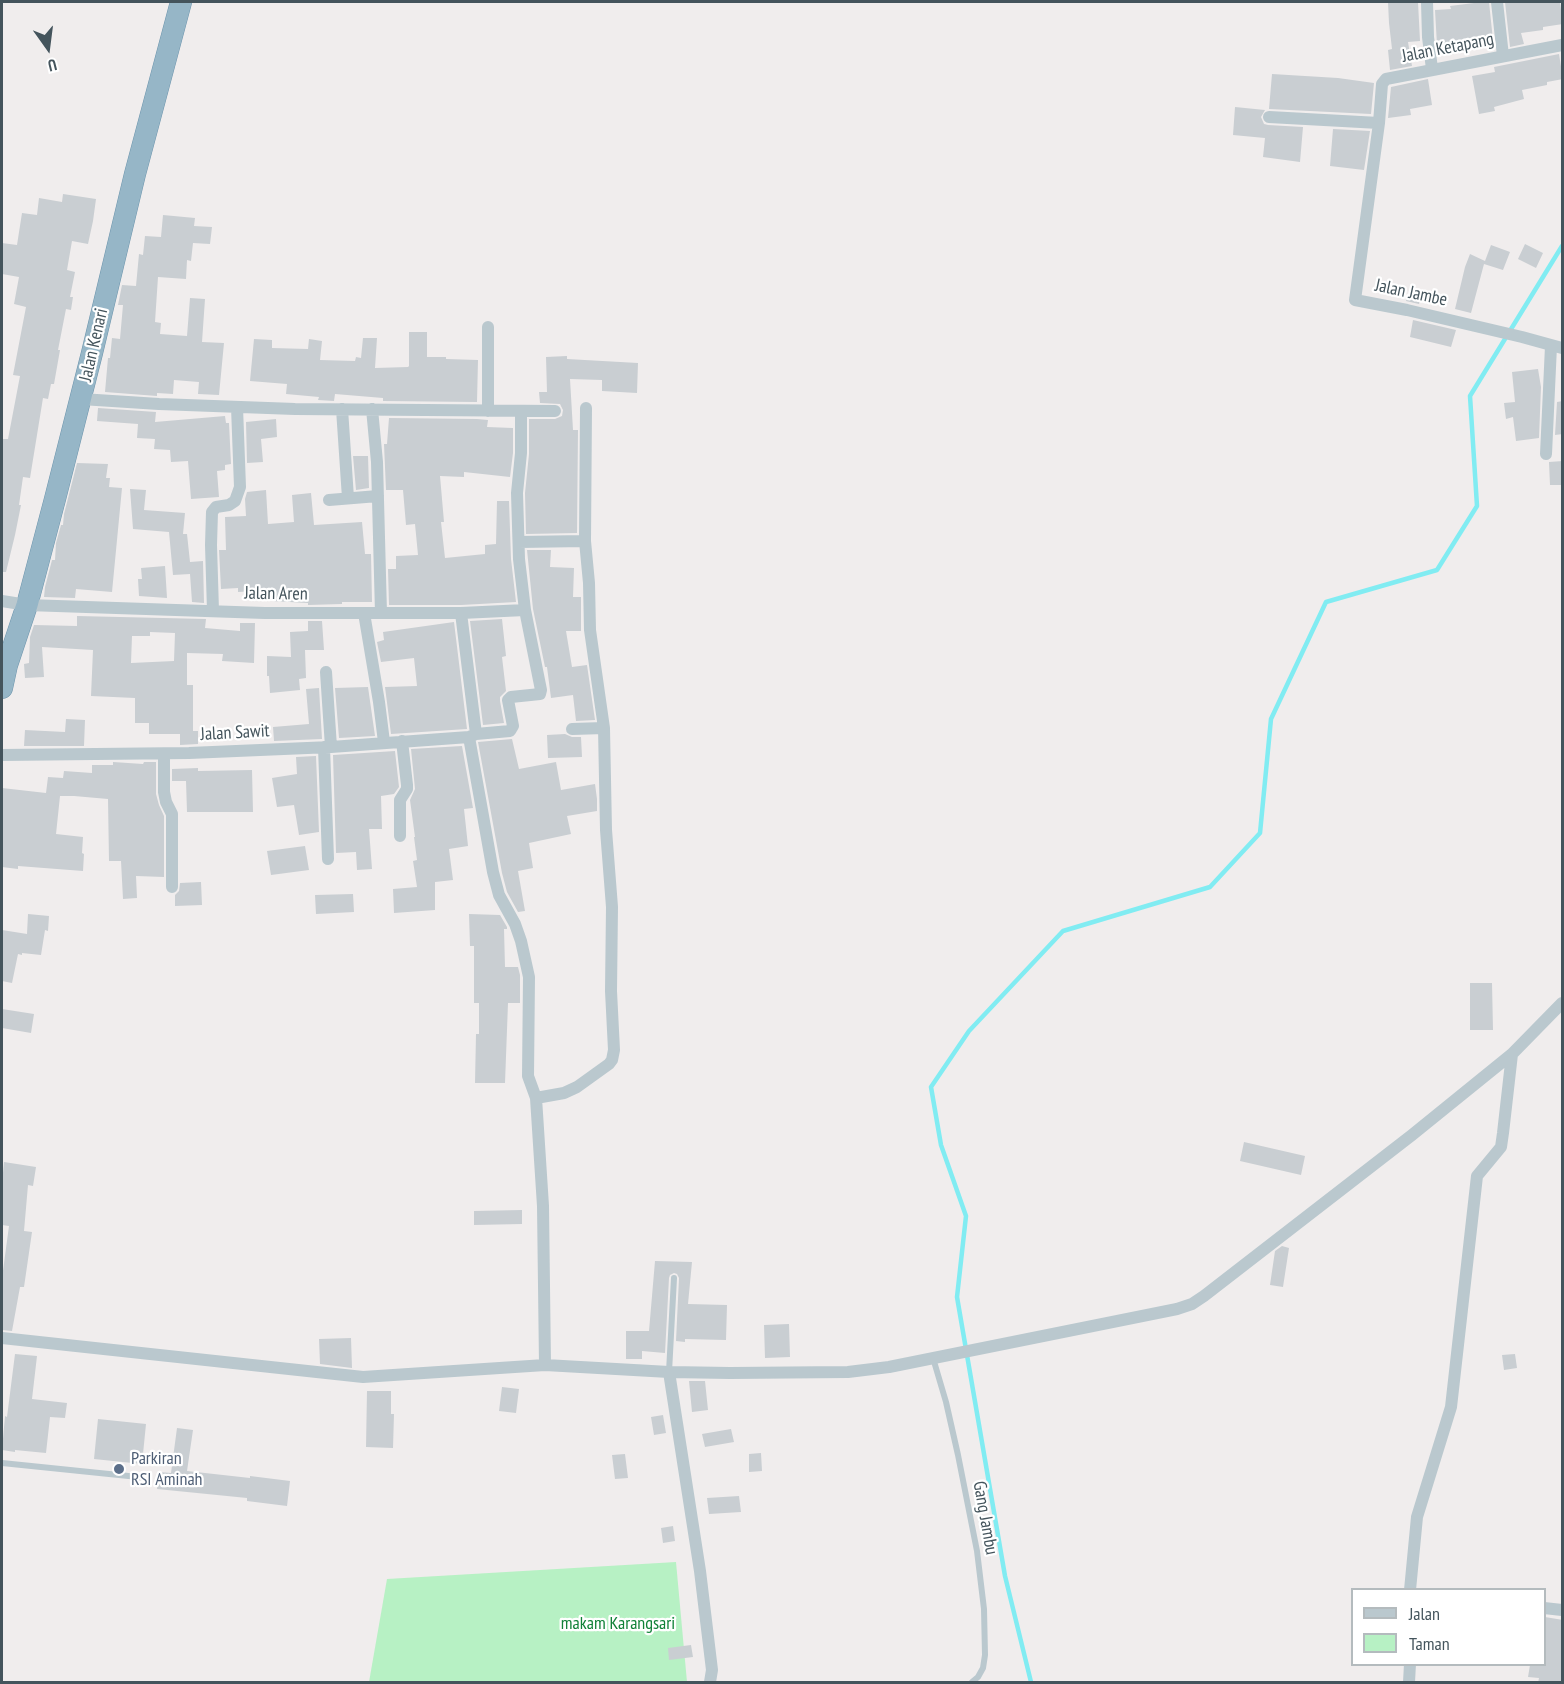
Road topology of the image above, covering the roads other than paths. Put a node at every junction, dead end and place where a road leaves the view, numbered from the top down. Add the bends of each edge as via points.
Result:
1 (181, 2) edge
2 (1427, 2) edge
3 (1497, 2) edge
4 (1563, 45) edge
5 (1503, 56) junction
6 (1432, 69) junction
7 (1269, 117) dead end
8 (1379, 123) junction
9 (488, 327) dead end
10 (1557, 347) edge
11 (81, 399) junction
12 (237, 407) junction
13 (586, 408) dead end
14 (342, 409) junction
15 (372, 410) junction
16 (488, 411) junction
17 (521, 411) junction
18 (555, 411) dead end
19 (1546, 454) dead end
20 (378, 496) junction
21 (348, 498) junction
22 (328, 500) dead end
23 (585, 541) junction
24 (519, 542) junction
25 (2, 601) edge
26 (27, 605) junction
27 (525, 610) junction
28 (213, 611) junction
29 (364, 613) junction
30 (381, 613) junction
31 (461, 613) junction
32 (326, 672) dead end
33 (2, 688) edge
34 (604, 728) junction
35 (572, 729) dead end
36 (473, 736) junction
37 (402, 741) junction
38 (384, 742) junction
39 (327, 747) junction
40 (164, 754) junction
41 (2, 755) edge
42 (400, 836) dead end
43 (328, 858) dead end
44 (171, 887) dead end
45 (1563, 1003) edge
46 (1512, 1054) junction
47 (536, 1096) junction
48 (675, 1278) dead end
49 (2, 1338) edge
50 (939, 1357) junction
51 (546, 1365) junction
52 (669, 1371) junction
53 (2, 1463) edge
54 (148, 1479) dead end
55 (1410, 1588) edge
56 (1546, 1608) edge
57 (1563, 1610) edge
58 (1410, 1666) edge
59 (710, 1683) edge
60 (972, 1683) edge
61 (1409, 1683) edge

1 - 11 highway, Jalan Kenari
2 - 6 street
3 - 5 street
4 - 5 street, Jalan Ketapang
5 - 6 street, Jalan Ketapang
6 - 8 street, Jalan Ketapang via 1386,79 1382,84
7 - 8 street
8 - 10 street, Jalan Jambe via 1355,300
9 - 16 street
10 - 19 street
11 - 12 street
11 - 26 highway, Jalan Kenari
12 - 14 street
12 - 28 street via 240,487 235,501 212,512
13 - 23 street
14 - 15 street
14 - 21 street
15 - 16 street
15 - 20 street
16 - 17 street
17 - 18 street
17 - 24 street
20 - 21 street
20 - 30 street
21 - 22 street
23 - 24 street
23 - 34 street via 590,630
24 - 27 street
25 - 26 street, Jalan Aren
26 - 28 street, Jalan Aren
26 - 33 highway, Jalan Kenari
27 - 31 street, Jalan Aren
27 - 36 street, Jalan Sawit via 540,694 508,700 513,726 510,731
28 - 29 street, Jalan Aren
29 - 30 street, Jalan Aren
29 - 38 street
30 - 31 street, Jalan Aren
31 - 36 street
32 - 39 street
34 - 35 street
34 - 47 street via 612,907 613,1055 609,1064 577,1088
36 - 37 street, Jalan Sawit
36 - 47 street via 493,872 527,964 528,1076
37 - 38 street, Jalan Sawit
37 - 42 street via 407,789 400,800
38 - 39 street, Jalan Sawit
39 - 40 street, Jalan Sawit
39 - 43 street
40 - 41 street, Jalan Sawit
40 - 44 street via 164,792 172,814
45 - 46 street
46 - 50 street via 1192,1304
46 - 55 street via 1501,1147 1477,1176 1451,1407 1417,1517
47 - 51 street
48 - 52 lane
49 - 51 street via 363,1377
50 - 52 street via 848,1372
50 - 60 lane, Gang Jambu via 977,1551 984,1609 986,1655 983,1668
51 - 52 street
52 - 59 street via 700,1571 712,1670
53 - 54 lane
56 - 57 street
58 - 61 street

